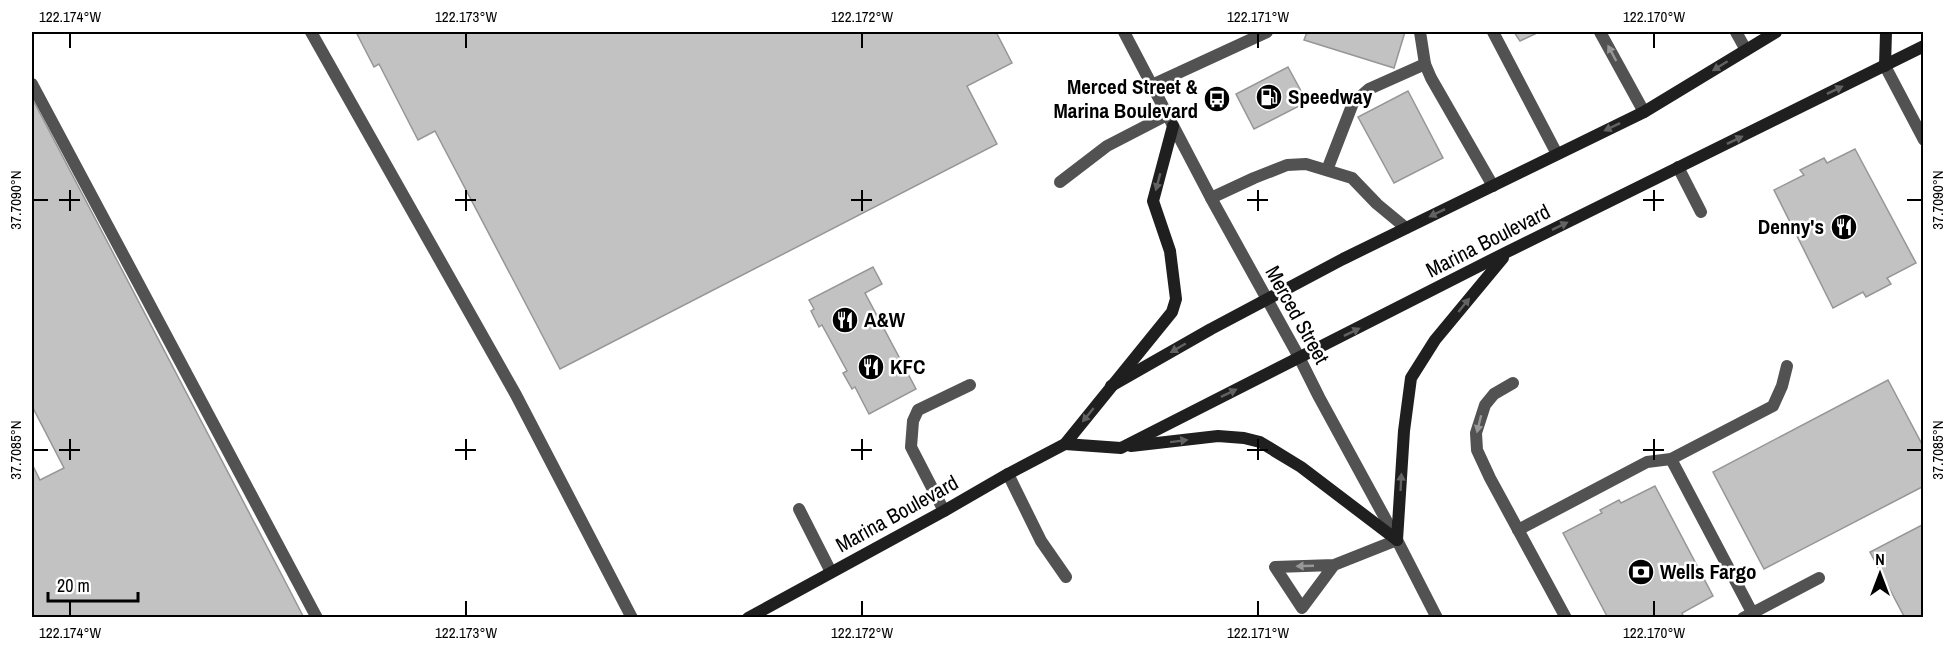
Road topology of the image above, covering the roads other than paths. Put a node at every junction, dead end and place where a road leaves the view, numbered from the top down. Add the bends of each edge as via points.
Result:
1 (311, 32) edge
2 (1124, 32) edge
3 (1267, 32) edge
4 (1420, 32) edge
5 (1493, 32) edge
6 (1600, 32) edge
7 (1736, 32) edge
8 (1776, 32) edge
9 (1886, 32) edge
10 (1923, 46) edge
11 (1746, 50) junction
12 (1425, 64) junction
13 (1885, 66) junction
14 (32, 84) edge
15 (1152, 85) junction
16 (1644, 112) junction
17 (1170, 120) junction
18 (1923, 140) edge
19 (1557, 154) junction
20 (1678, 168) junction
21 (1327, 171) junction
22 (1059, 182) dead end
23 (1493, 186) junction
24 (1211, 198) junction
25 (1701, 212) dead end
26 (1406, 228) junction
27 (1507, 252) junction
28 (1267, 301) junction
29 (1299, 357) junction
30 (1787, 366) dead end
31 (1513, 383) dead end
32 (970, 385) dead end
33 (1111, 386) junction
34 (1065, 444) junction
35 (1121, 448) junction
36 (1671, 459) junction
37 (1008, 474) junction
38 (799, 509) dead end
39 (944, 511) junction
40 (1518, 530) junction
41 (1397, 540) junction
42 (1334, 565) junction
43 (831, 572) junction
44 (1066, 577) dead end
45 (1819, 578) dead end
46 (1751, 616) edge
47 (317, 618) edge
48 (632, 618) edge
49 (748, 618) edge
50 (1437, 618) edge
51 (1566, 618) edge

1 - 48 street via 516,395
2 - 15 street, Merced Street
3 - 15 street
4 - 12 street
5 - 19 street
16 -> 6 street
7 - 11 street
8 - 11 main road, Marina Boulevard
9 - 13 main road
10 - 13 main road, Marina Boulevard
11 -> 16 main road, Marina Boulevard
12 - 21 street via 1369,89 1353,103
12 - 23 street
13 - 18 street
20 -> 13 main road, Marina Boulevard
14 - 47 street
15 - 17 street, Merced Street
16 -> 19 main road, Marina Boulevard
17 - 22 street via 1107,146
17 - 24 street, Merced Street
17 -> 33 main road via 1153,201 1170,251 1176,299 1172,312
19 - 23 main road, Marina Boulevard
20 - 25 street
27 -> 20 main road, Marina Boulevard
21 - 24 street via 1306,164 1287,165
21 - 26 street via 1352,178
23 -> 26 main road, Marina Boulevard
24 - 28 street, Merced Street
26 - 28 main road, Marina Boulevard
29 -> 27 main road, Marina Boulevard
41 -> 27 main road via 1411,378 1435,340
28 - 29 street, Merced Street
28 -> 33 main road, Marina Boulevard
35 -> 29 main road, Marina Boulevard
29 - 41 street, Merced Street
30 - 36 street via 1773,406
31 -> 40 street via 1494,394 1485,405 1476,433 1476,450
32 - 39 street via 918,410 913,421 911,447
33 -> 34 main road, Marina Boulevard
34 - 35 main road
34 - 37 main road, Marina Boulevard
35 -> 41 main road via 1218,436 1260,442 1301,467
36 - 40 street via 1647,462
36 - 46 street
37 - 39 main road, Marina Boulevard
37 - 44 street via 1041,541
38 - 43 street
39 - 43 main road, Marina Boulevard
40 - 51 street
41 - 42 street
41 - 50 street, Merced Street
42 -> 42 street via 1288,566 1275,567 1302,608
43 - 49 main road, Marina Boulevard
45 - 46 street

